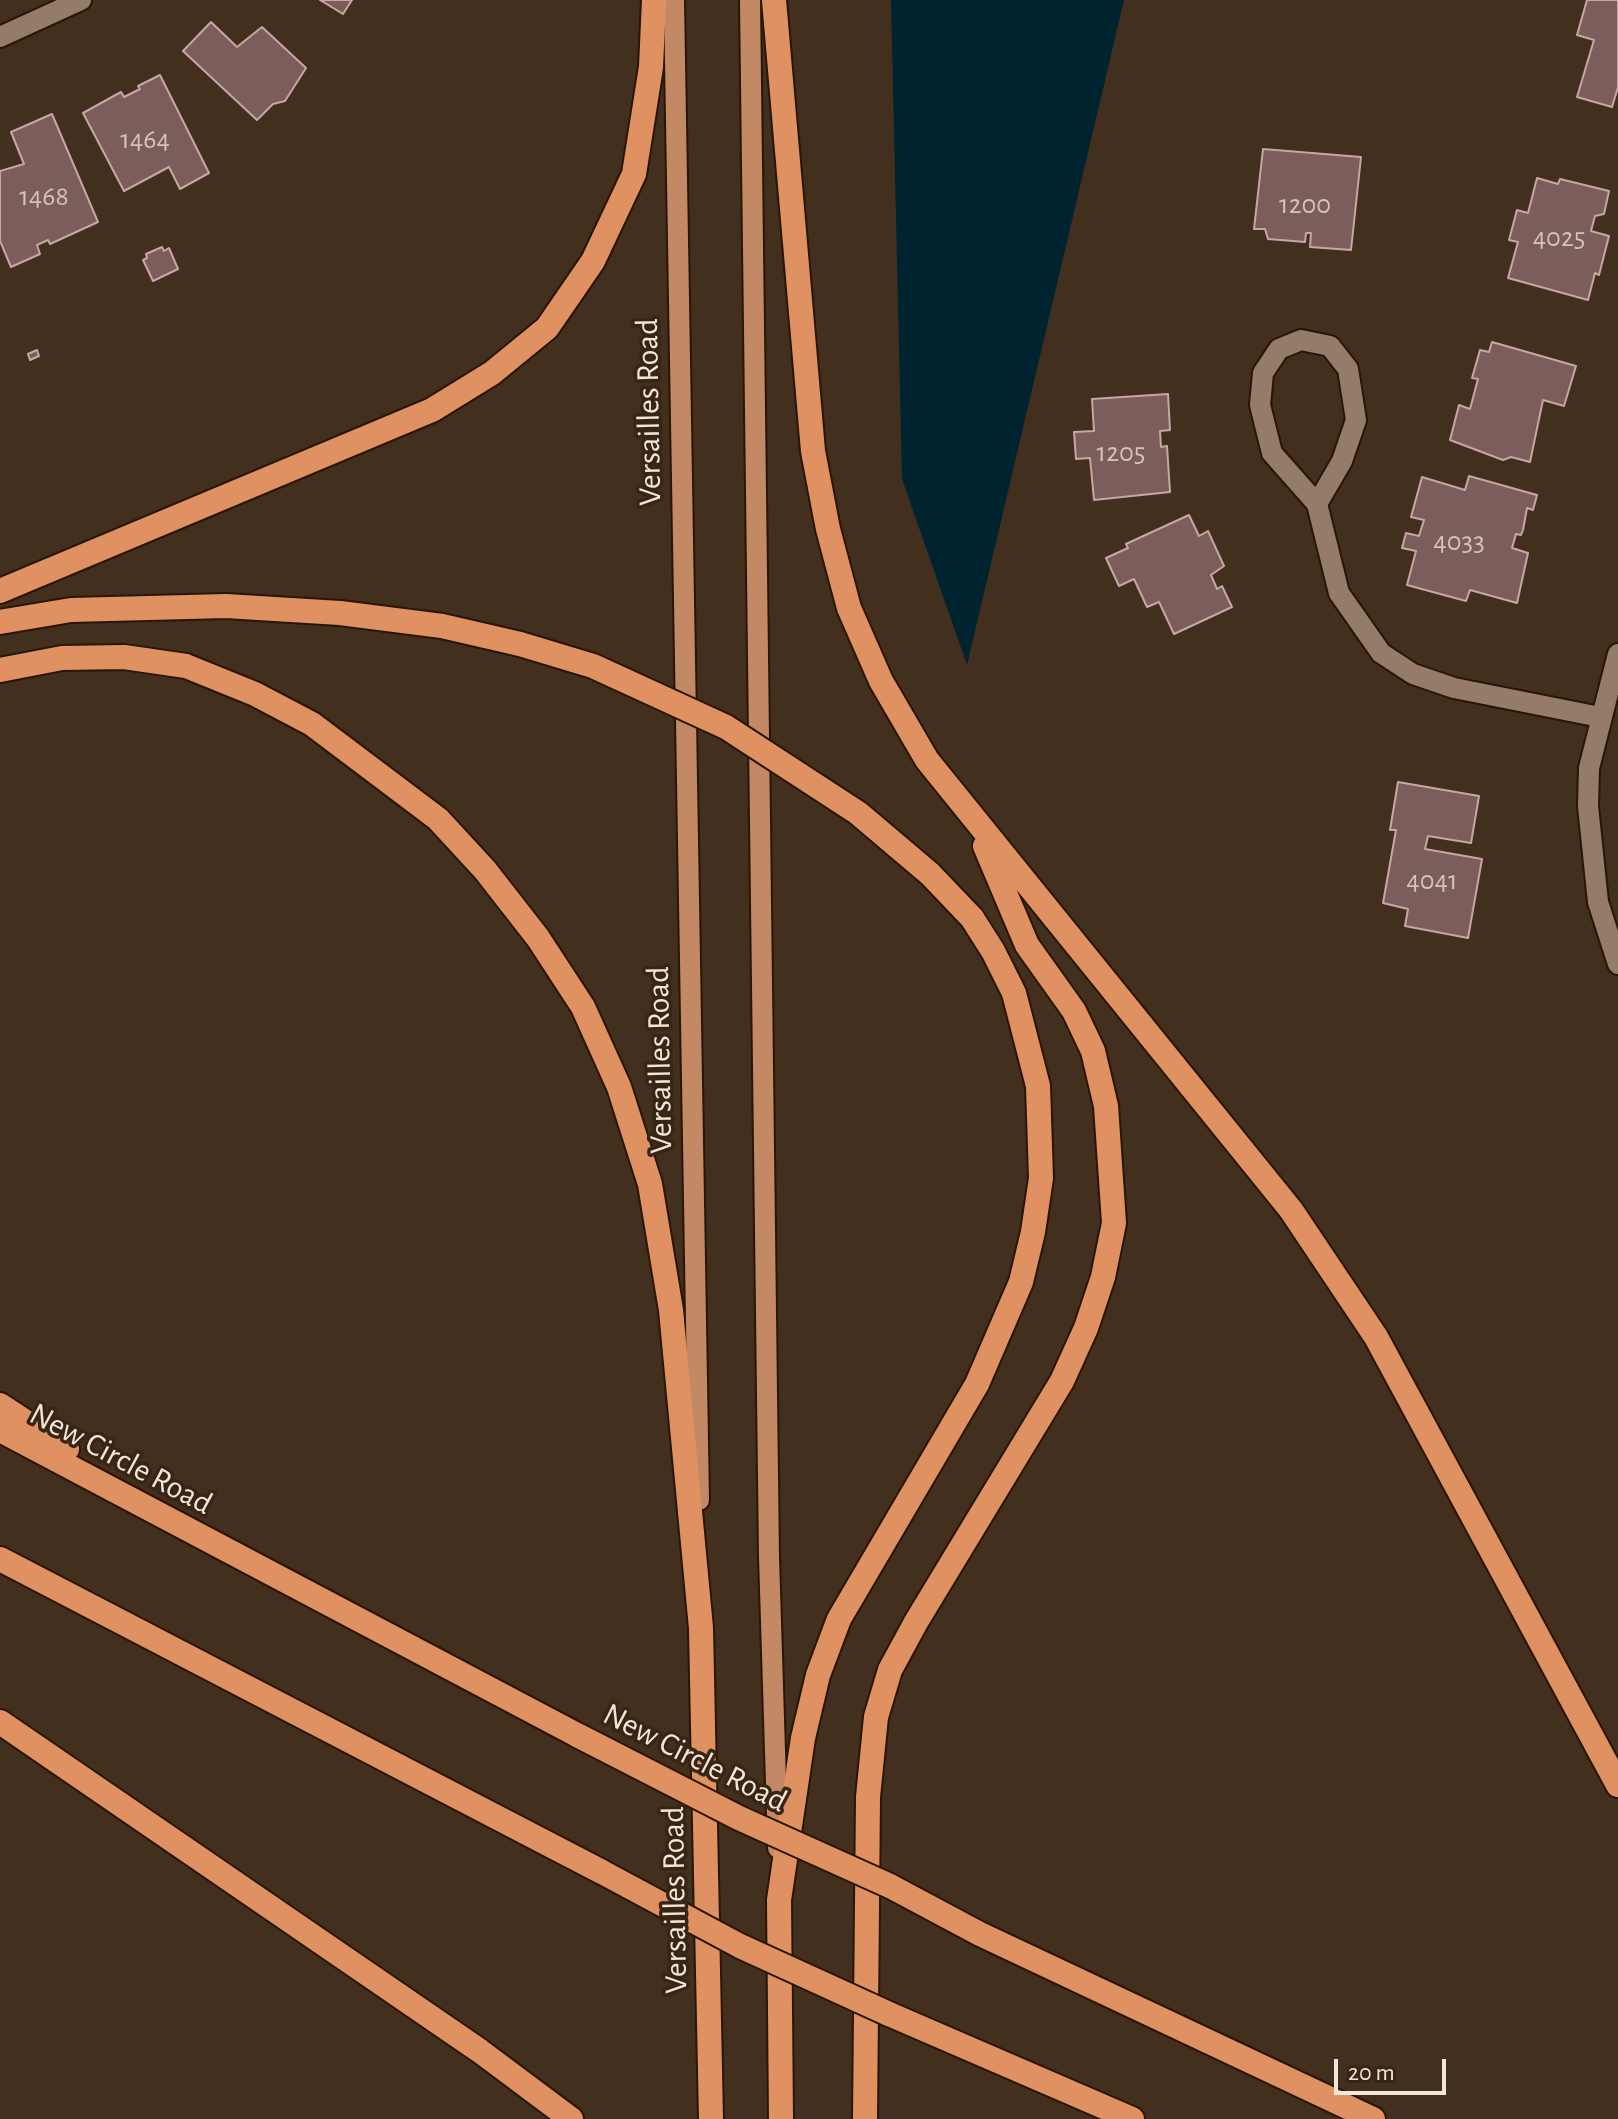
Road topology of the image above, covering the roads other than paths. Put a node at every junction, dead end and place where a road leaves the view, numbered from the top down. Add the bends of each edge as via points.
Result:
1 (81, 0) edge
2 (654, 0) edge
3 (674, 0) edge
4 (750, 0) edge
5 (774, 0) edge
6 (0, 37) edge
7 (1317, 504) junction
8 (0, 591) edge
9 (0, 622) edge
10 (1618, 654) edge
11 (0, 670) edge
12 (1600, 717) junction
13 (974, 820) junction
14 (1618, 964) edge
15 (0, 1405) edge
16 (0, 1430) edge
17 (0, 1559) edge
18 (330, 1607) junction
19 (701, 1628) junction
20 (0, 1722) edge
21 (1618, 1785) edge
22 (779, 1900) junction
23 (1077, 2094) junction
24 (571, 2119) edge
25 (711, 2119) edge
26 (781, 2119) edge
27 (865, 2119) edge
28 (1119, 2119) edge
29 (1132, 2119) edge
30 (1373, 2119) edge

1 - 6 street
2 - 8 highway via 651,67 634,174 593,261 547,328 492,373 432,410
3 - 19 main road, Versailles Road
4 - 22 main road via 769,1557
5 - 13 highway via 813,451 828,529 849,608 881,681 927,760
7 - 7 street via 1342,461 1356,420 1348,369 1330,346 1301,340 1279,349 1263,373 1260,405 1272,453
7 - 12 street via 1339,593 1381,653 1413,674 1454,688
9 - 22 highway, bridge via 71,610 226,606 340,613 520,644 608,672 726,727 858,813 930,874 972,918 993,951 1014,993 1038,1086 1041,1178 1033,1232 1021,1282 977,1384 839,1619 808,1710
10 - 12 street
11 - 19 highway via 62,658 124,657 186,666 255,694 312,724 438,819 538,938 583,1007 619,1087 650,1184 671,1310
12 - 14 street via 1589,768 1590,855
13 - 21 highway via 1291,1210 1376,1337
13 - 27 highway via 1027,945 1074,1011 1093,1051 1106,1106 1114,1223 1103,1277 1062,1381 916,1622 890,1670 876,1717 868,1797
15 - 18 highway
16 - 18 highway, New Circle Road
17 - 23 highway, bridge via 740,1946
18 - 30 highway, New Circle Road, bridge via 739,1818
19 - 25 highway, Versailles Road
20 - 24 highway
22 - 26 highway
23 - 28 highway
23 - 29 highway

